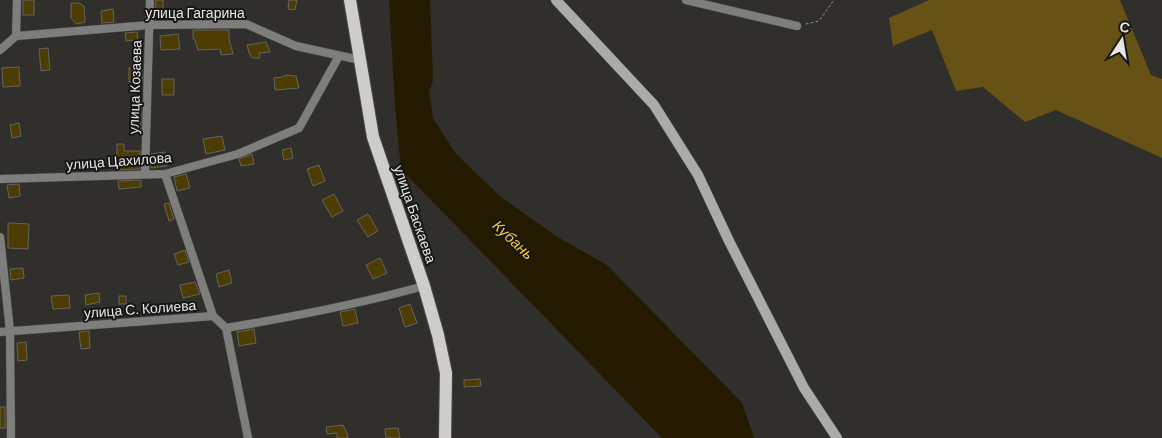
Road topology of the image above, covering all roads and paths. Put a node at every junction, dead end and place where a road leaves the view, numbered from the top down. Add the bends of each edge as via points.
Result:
1 (17, 0) edge
2 (150, 0) edge
3 (350, 0) edge
4 (556, 0) edge
5 (686, 0) edge
6 (834, 0) edge
7 (150, 25) junction
8 (797, 26) joint
9 (16, 36) junction
10 (0, 50) edge
11 (339, 56) junction
12 (360, 60) junction
13 (145, 174) junction
14 (165, 174) junction
15 (0, 180) edge
16 (0, 238) edge
17 (424, 286) junction
18 (213, 316) junction
19 (226, 328) junction
20 (10, 331) junction
21 (0, 332) edge
22 (11, 438) edge
23 (248, 438) edge
24 (445, 438) edge
25 (837, 438) edge

1 - 9 street
2 - 7 street, улица Козаева
3 - 12 main road, улица Баскаева
4 - 25 street via 654,105 698,175 804,388
5 - 8 street
6 - 8 path via 819,20
7 - 9 street, улица Гагарина
7 - 11 street, улица Гагарина via 246,24 296,46
7 - 13 street, улица Козаева
9 - 10 street
11 - 12 street, улица Гагарина
11 - 14 street, улица Цахилова via 299,128 238,154
12 - 17 main road, улица Баскаева via 373,137
13 - 14 street, улица Цахилова
13 - 15 street, улица Цахилова
14 - 18 street
16 - 20 street
17 - 19 street
17 - 24 main road, улица Баскаева via 446,372
18 - 19 street, улица С. Колиева
18 - 20 street, улица С. Колиева
19 - 23 street
20 - 21 street, улица С. Колиева
20 - 22 street

